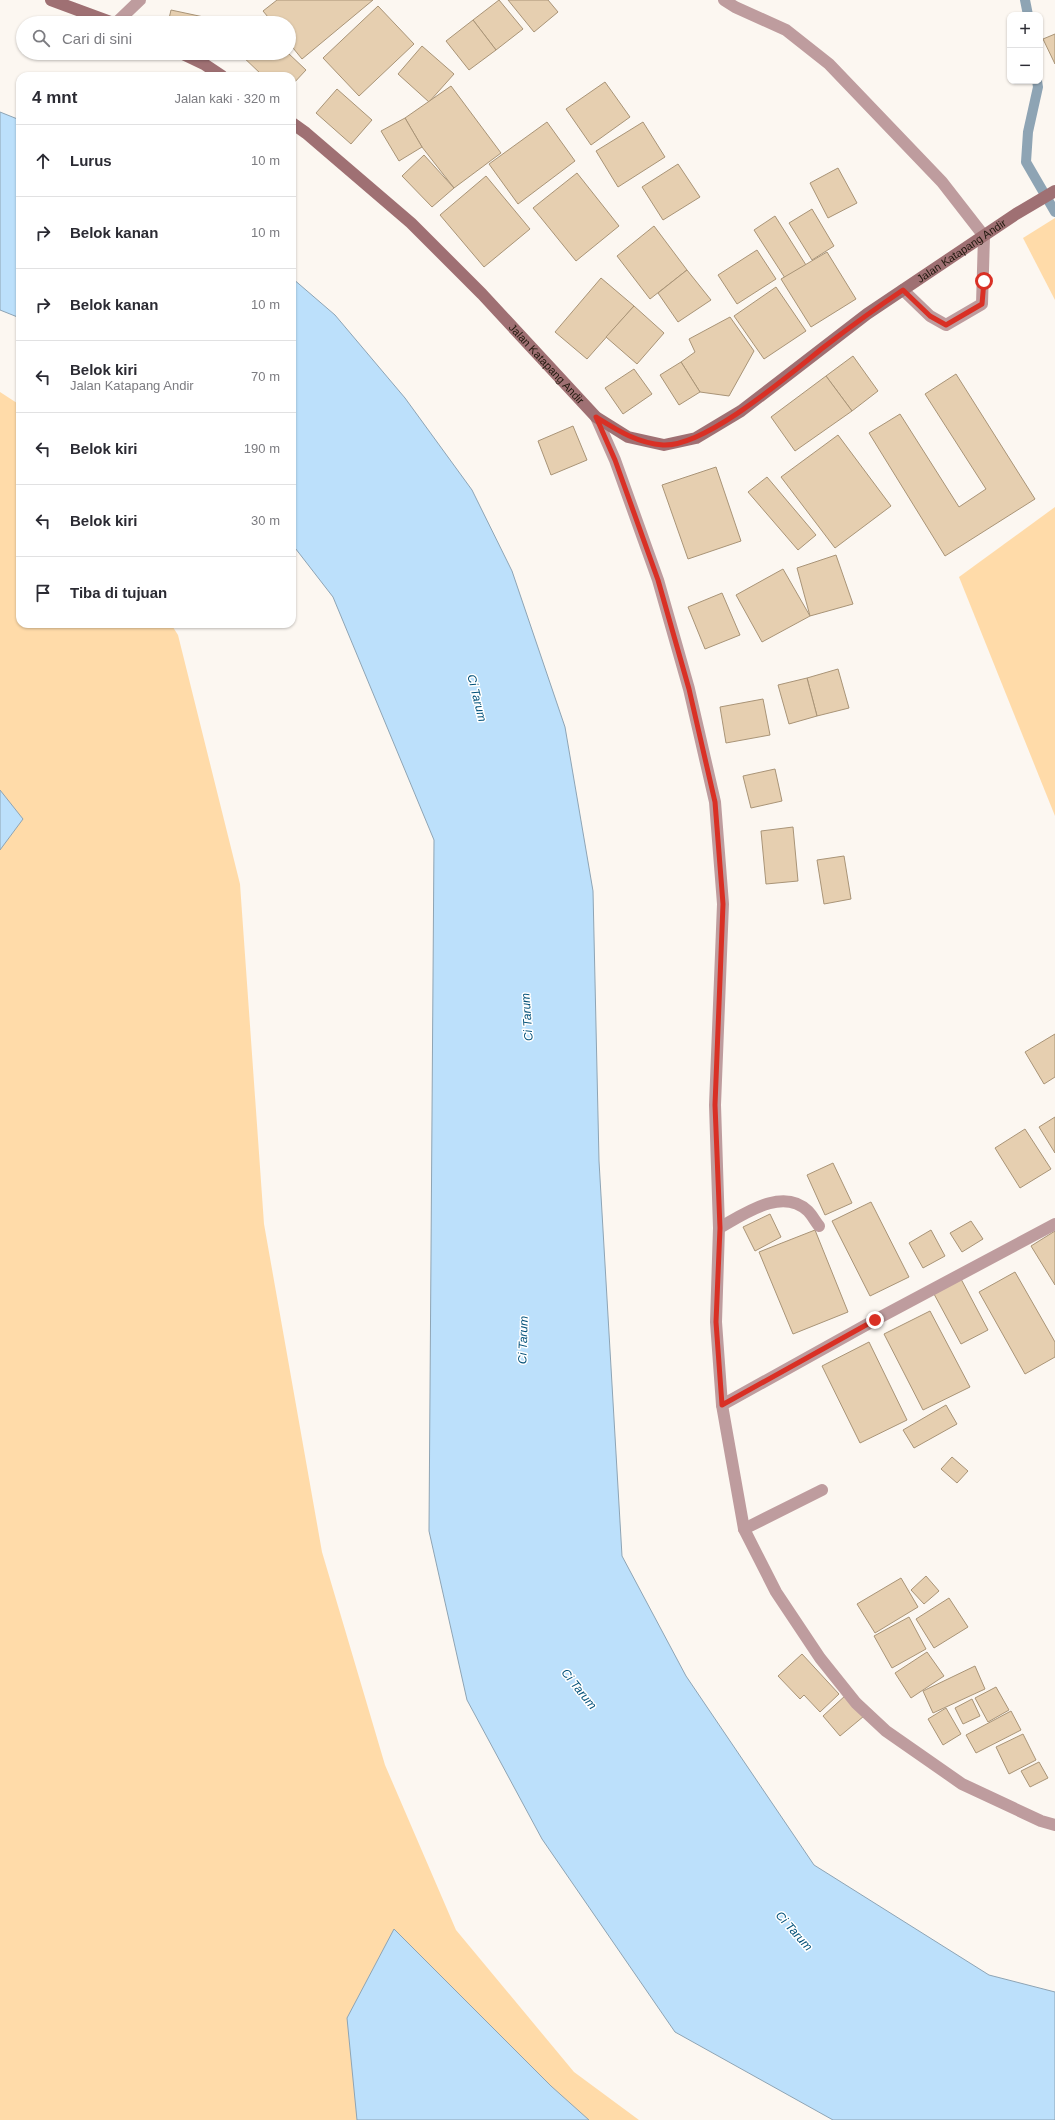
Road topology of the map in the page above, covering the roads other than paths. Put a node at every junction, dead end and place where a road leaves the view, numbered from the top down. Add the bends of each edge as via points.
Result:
1 (51, 0) edge
2 (140, 0) edge
3 (724, 0) edge
4 (96, 16) edge
5 (123, 16) edge
6 (195, 60) edge
7 (216, 72) edge
8 (296, 126) edge
9 (1055, 192) edge
10 (984, 236) junction
11 (903, 290) junction
12 (596, 417) junction
13 (1055, 1224) edge
14 (819, 1226) dead end
15 (720, 1228) junction
16 (722, 1405) junction
17 (822, 1490) dead end
18 (744, 1529) junction
19 (1055, 1825) edge

1 - 4 street
2 - 5 street
3 - 10 street via 786,30 829,64 942,182
6 - 7 street
8 - 12 street, Jalan Katapang Andir via 411,223 482,294
9 - 10 street, Jalan Katapang Andir
10 - 11 street, Jalan Katapang Andir
10 - 11 street via 982,304 946,325 930,316
11 - 12 street, Jalan Katapang Andir via 867,314 741,411 696,438 664,445 628,437
12 - 15 street via 658,580 689,689 715,802 723,904 715,1105
13 - 16 street
14 - 15 street via 807,1210 794,1203 779,1201 759,1206
15 - 16 street via 716,1322
16 - 18 street
17 - 18 street
18 - 19 street via 785,1605 820,1658 886,1732 962,1784

